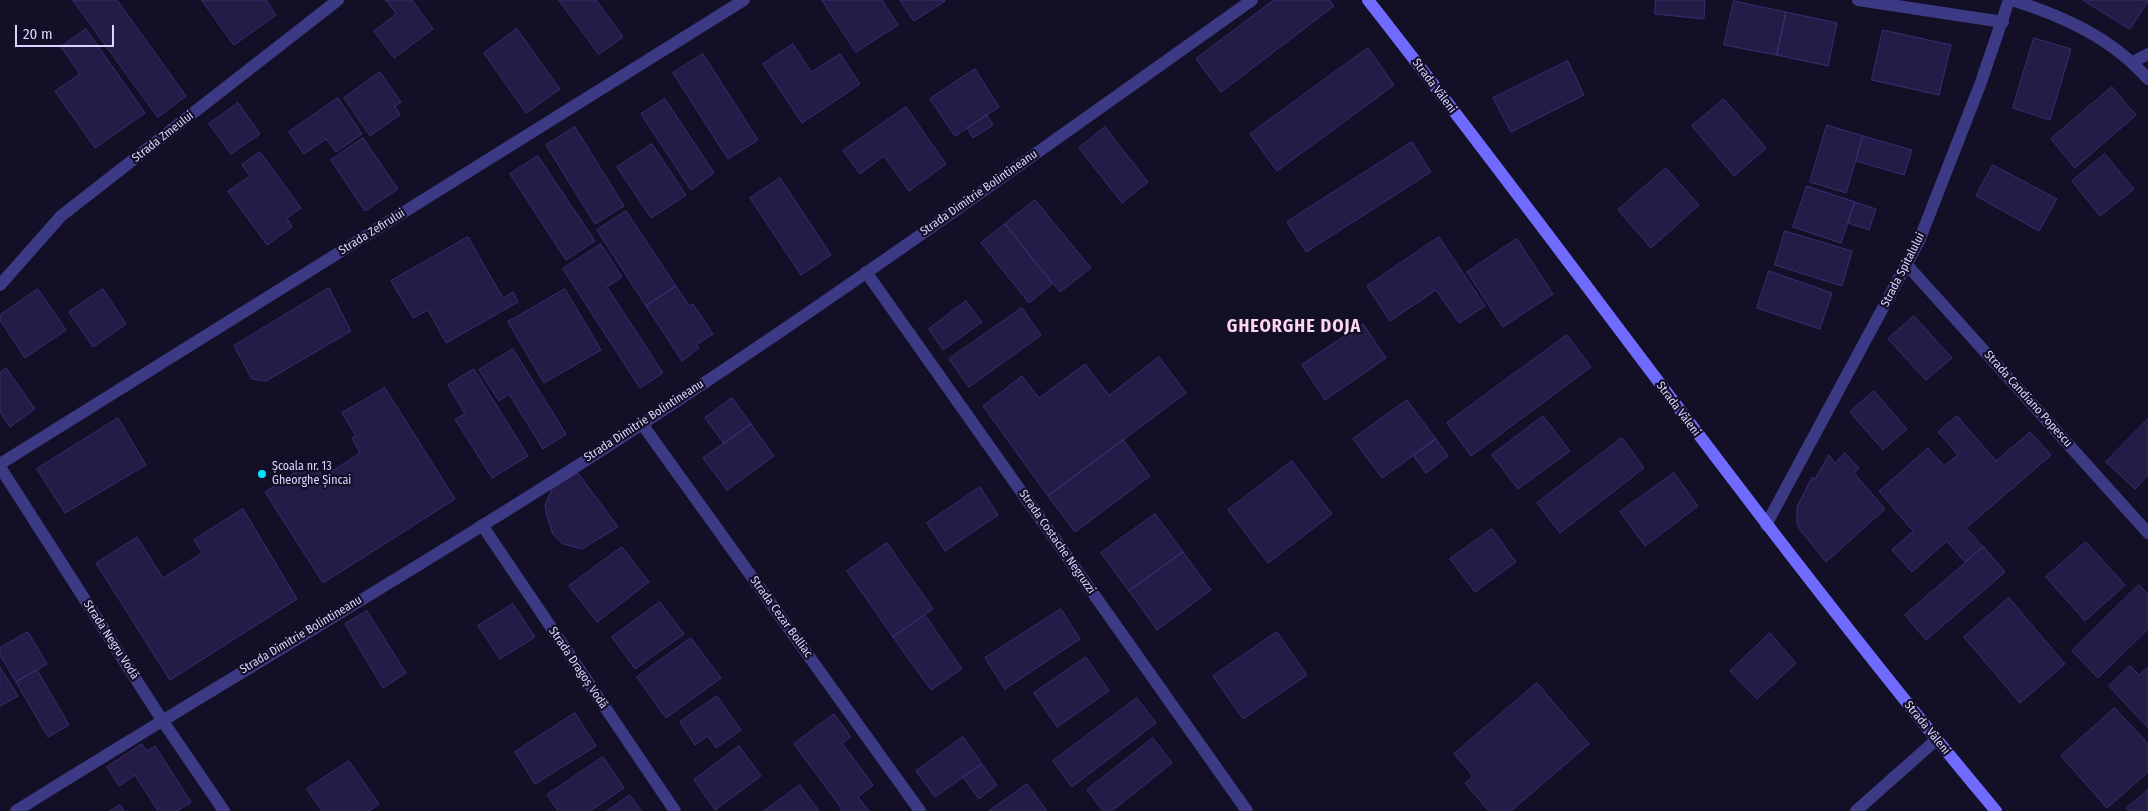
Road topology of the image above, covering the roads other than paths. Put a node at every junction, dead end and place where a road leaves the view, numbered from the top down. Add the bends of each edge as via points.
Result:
1 (338, 0) edge
2 (744, 0) edge
3 (1252, 0) edge
4 (1368, 0) edge
5 (1858, 0) edge
6 (2011, 0) edge
7 (2003, 22) junction
8 (2148, 54) edge
9 (2133, 62) junction
10 (2148, 79) edge
11 (1907, 265) junction
12 (866, 272) junction
13 (0, 285) edge
14 (642, 424) junction
15 (0, 466) edge
16 (482, 525) junction
17 (1766, 525) junction
18 (2148, 533) edge
19 (162, 720) junction
20 (1936, 740) junction
21 (16, 811) edge
22 (224, 811) edge
23 (675, 811) edge
24 (920, 811) edge
25 (1247, 811) edge
26 (1856, 811) edge
27 (1996, 811) edge

1 - 13 street, Strada Zmeului via 61,216
2 - 15 street, Strada Zefirului
3 - 12 street, Strada Dimitrie Bolintineanu
4 - 17 main road, Strada Văleni
5 - 7 street
6 - 7 street, Strada Spitalului
6 - 9 street via 2082,28
7 - 11 street, Strada Spitalului
8 - 9 street
9 - 10 street
11 - 17 street, Strada Spitalului
11 - 18 street, Strada Candiano Popescu
12 - 14 street, Strada Dimitrie Bolintineanu
12 - 25 street, Strada Costache Negruzzi
14 - 16 street, Strada Dimitrie Bolintineanu
14 - 24 street, Strada Cezar Bolliac
15 - 19 street, Strada Negru Vodă
16 - 19 street, Strada Dimitrie Bolintineanu
16 - 23 street, Strada Dragoș Vodă
17 - 20 main road, Strada Văleni
19 - 21 street, Strada Dimitrie Bolintineanu
19 - 22 street, Strada Negru Vodă
20 - 26 street
20 - 27 main road, Strada Văleni

